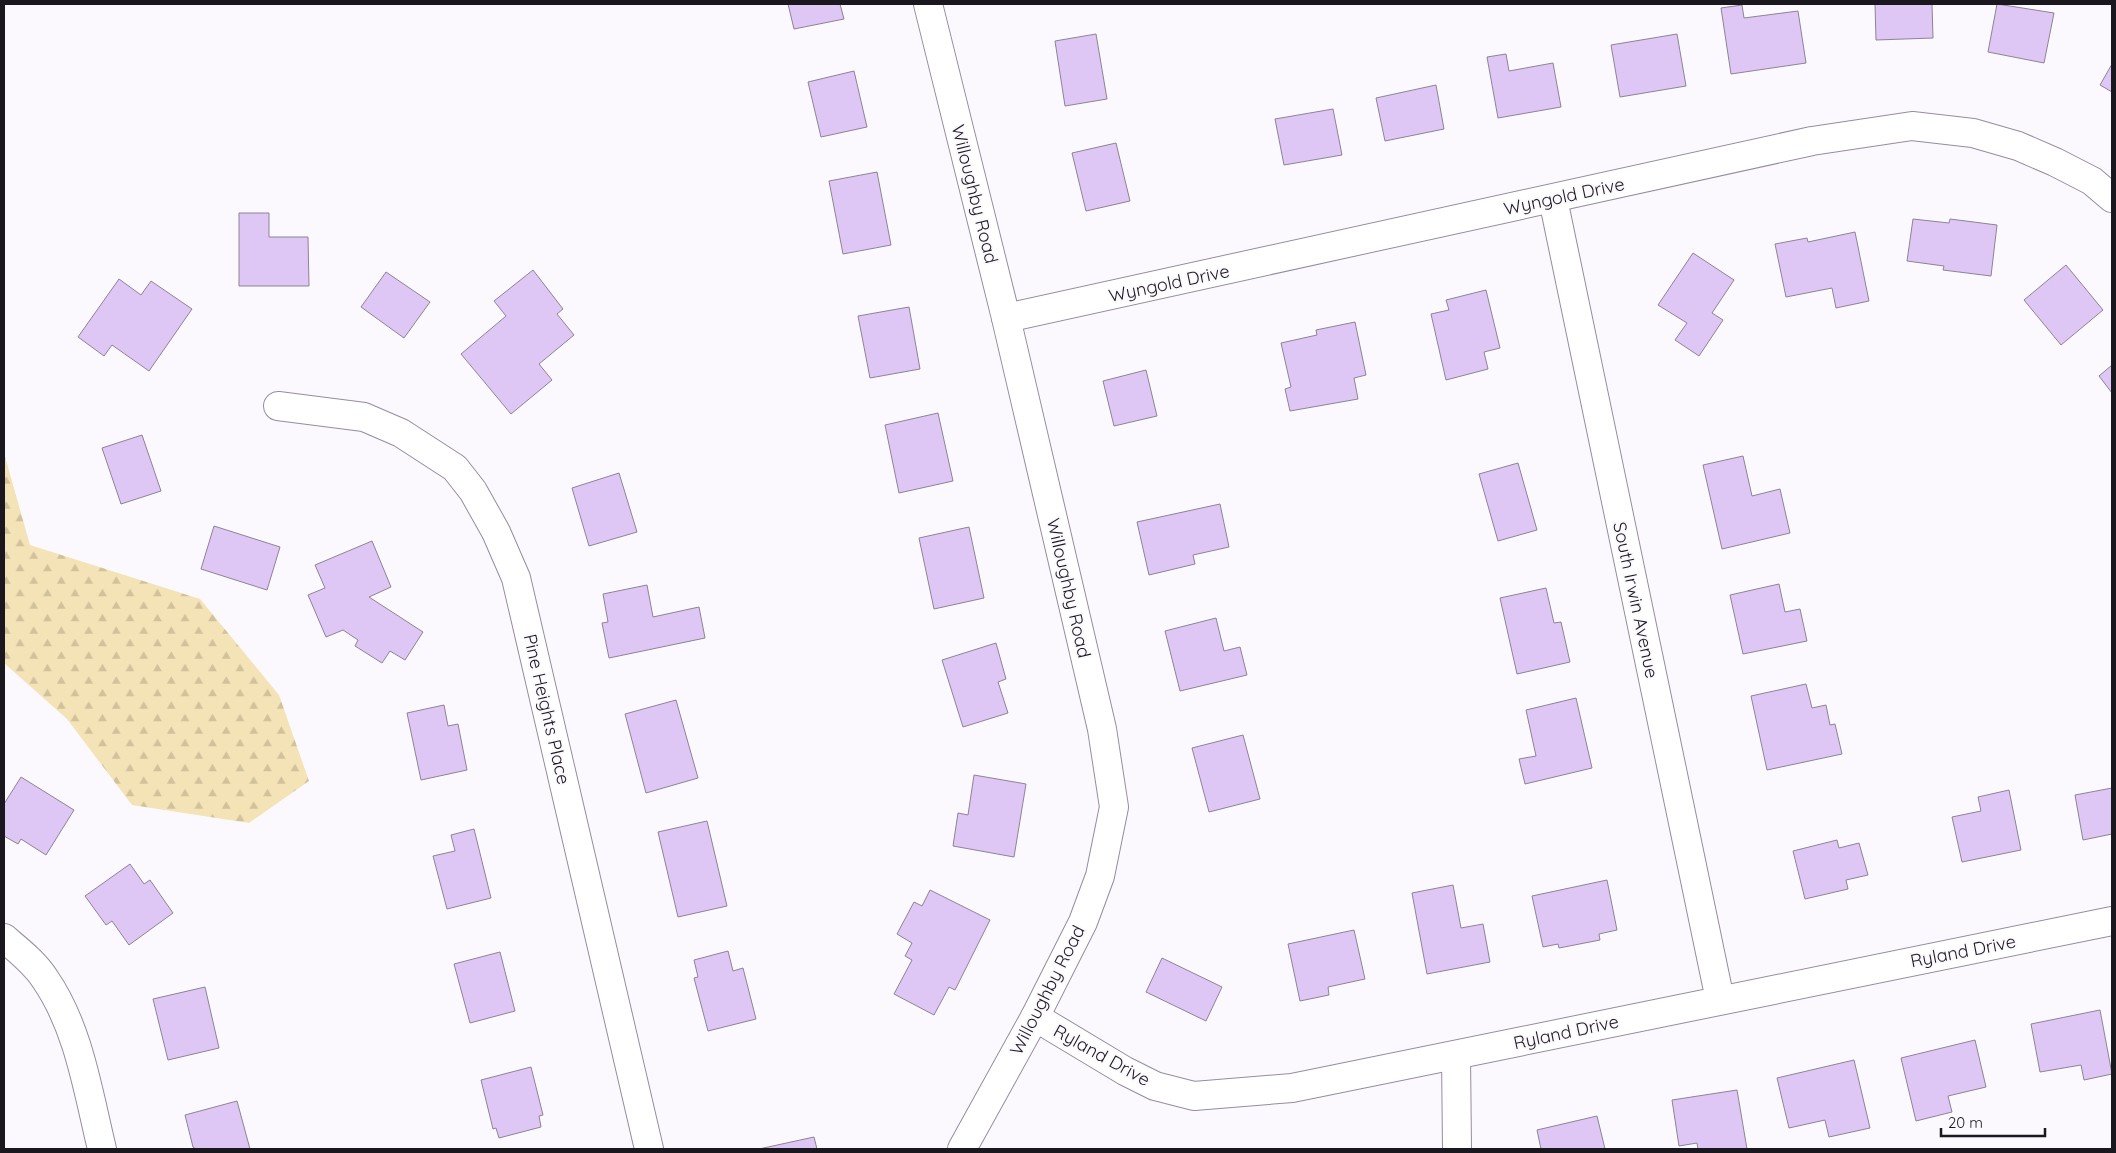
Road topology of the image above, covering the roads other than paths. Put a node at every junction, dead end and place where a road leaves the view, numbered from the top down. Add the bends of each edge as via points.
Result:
1 (928, 4) edge
2 (2112, 198) edge
3 (1553, 199) junction
4 (1006, 318) junction
5 (278, 406) dead end
6 (2112, 921) edge
7 (4, 938) edge
8 (1720, 1000) junction
9 (1035, 1017) junction
10 (1456, 1055) junction
11 (102, 1149) edge
12 (649, 1149) edge
13 (962, 1149) edge
14 (1456, 1149) edge

1 - 4 street, Willoughby Road
2 - 3 street, Wyngold Drive via 2092,181 2018,146 1974,133 1912,126 1812,141
3 - 4 street, Wyngold Drive
3 - 8 street, South Irwin Avenue
4 - 9 street, Willoughby Road via 1102,729 1114,807 1100,876 1083,922
5 - 12 street, Pine Heights Place via 364,417 401,433 455,468 474,491 496,532 516,578
6 - 8 street, Ryland Drive
7 - 11 street via 44,977 64,1010 79,1054
8 - 10 street, Ryland Drive
9 - 10 street, Ryland Drive via 1155,1086 1194,1096 1292,1088
9 - 13 street, Willoughby Road
10 - 14 street

